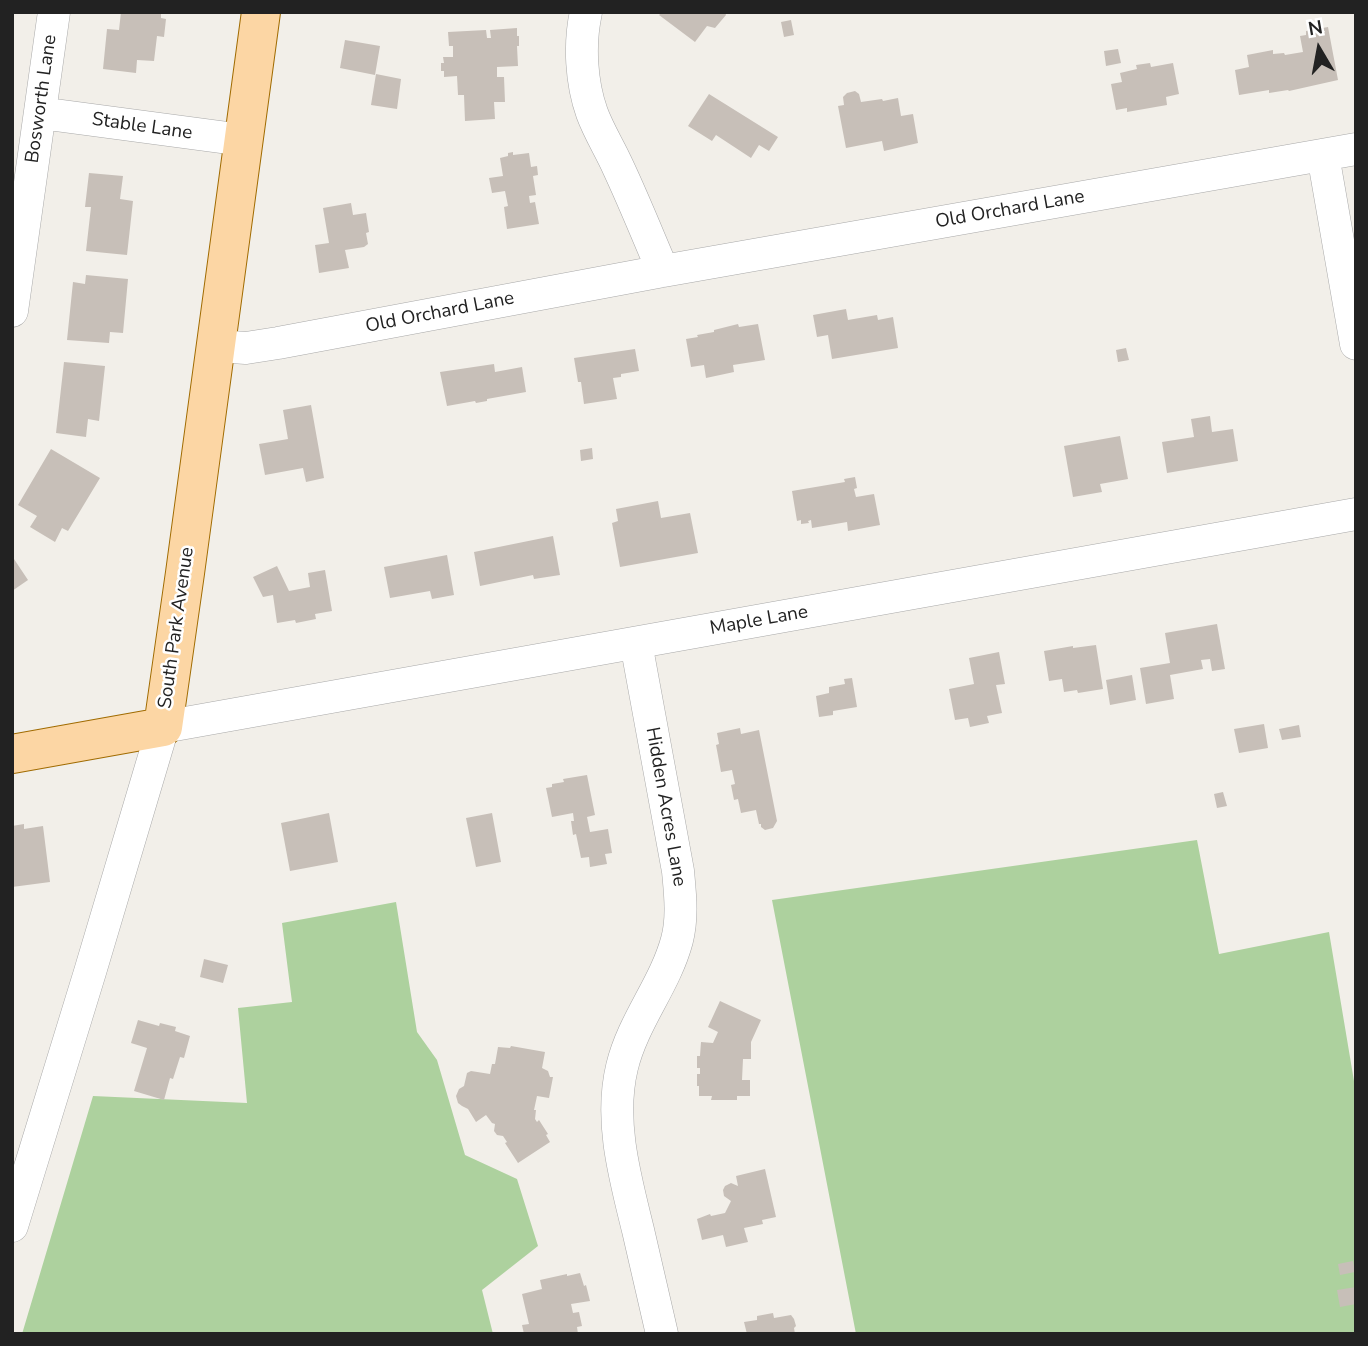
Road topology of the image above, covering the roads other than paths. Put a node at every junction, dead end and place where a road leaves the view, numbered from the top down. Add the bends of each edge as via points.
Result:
1 (54, 12) edge
2 (261, 12) edge
3 (586, 12) edge
4 (40, 113) junction
5 (243, 140) junction
6 (1356, 149) edge
7 (1323, 155) junction
8 (663, 271) junction
9 (12, 311) edge
10 (1356, 344) edge
11 (216, 346) junction
12 (1356, 514) edge
13 (636, 643) junction
14 (163, 727) junction
15 (12, 754) edge
16 (12, 1226) edge
17 (662, 1334) edge

1 - 4 street, Bosworth Lane
2 - 5 main road, South Park Avenue
3 - 8 street via 582,49 587,94
4 - 5 street, Stable Lane
4 - 9 street, Bosworth Lane
5 - 11 main road, South Park Avenue
6 - 7 street, Old Orchard Lane
7 - 8 street, Old Orchard Lane
7 - 10 street
8 - 11 street, Old Orchard Lane via 278,343
11 - 14 main road, South Park Avenue
12 - 13 street, Maple Lane
13 - 14 street, Maple Lane
13 - 17 street, Hidden Acres Lane via 681,907 677,939 665,972 622,1066 618,1127
14 - 15 main road
14 - 16 street, South Park Avenue

